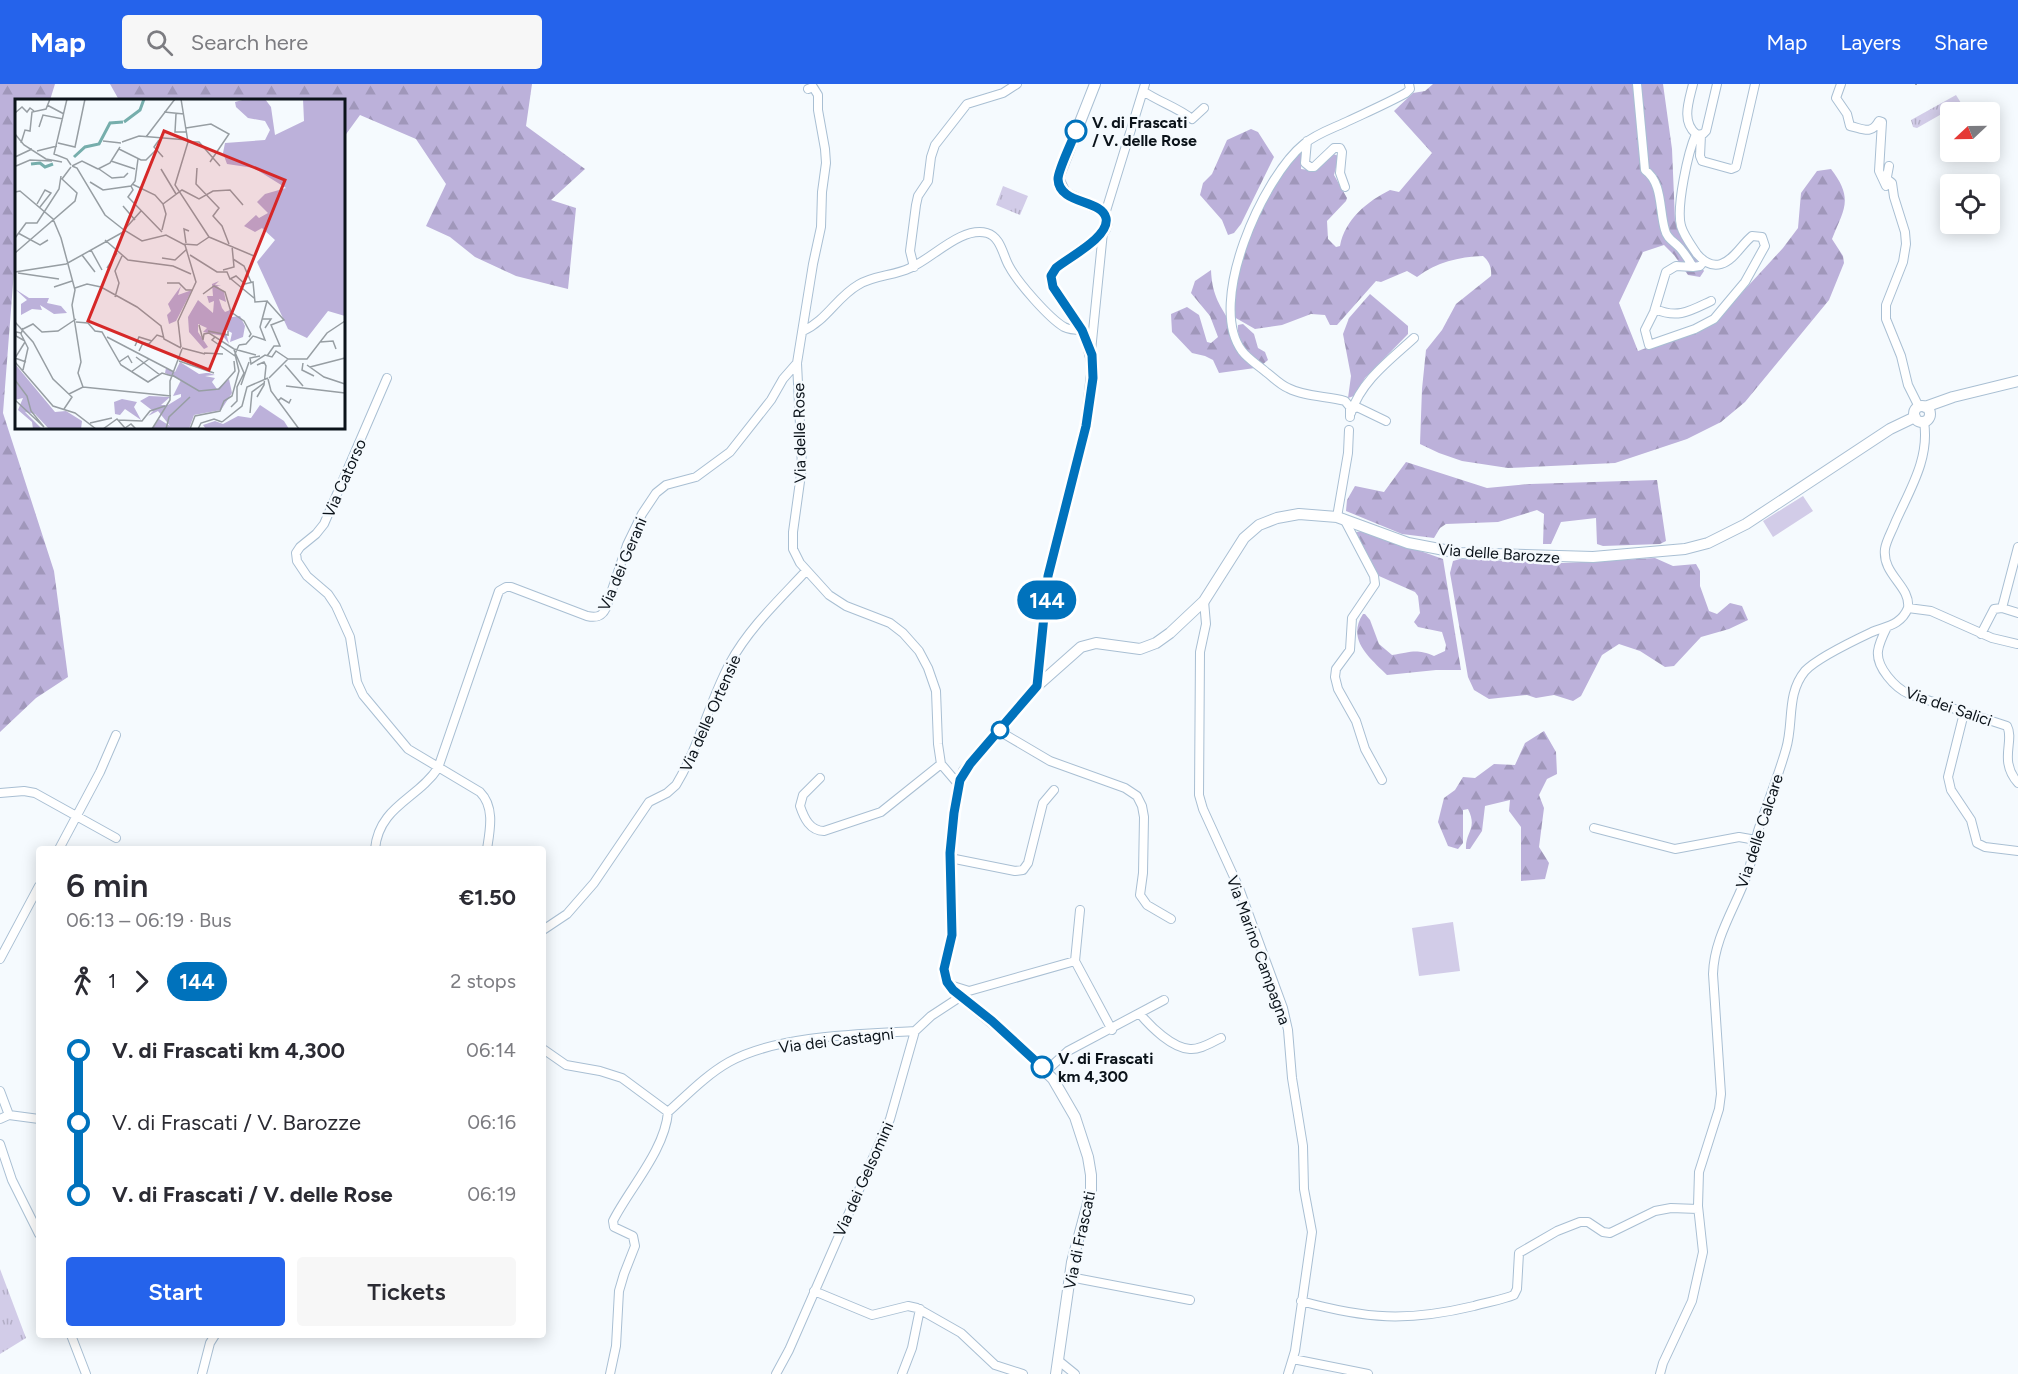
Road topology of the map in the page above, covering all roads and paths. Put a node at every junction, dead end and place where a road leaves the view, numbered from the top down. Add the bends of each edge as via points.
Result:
1 (1017, 84) edge
2 (1095, 84) edge
3 (1409, 84) edge
4 (1637, 84) edge
5 (1693, 84) edge
6 (1717, 84) edge
7 (1755, 84) edge
8 (1841, 84) edge
9 (1144, 88) edge
10 (808, 89) dead end
11 (1204, 108) dead end
12 (1698, 135) junction
13 (1307, 141) junction
14 (1889, 166) dead end
15 (1886, 183) junction
16 (1345, 187) dead end
17 (1105, 213) junction
18 (1103, 232) junction
19 (1704, 261) junction
20 (914, 267) junction
21 (1693, 267) junction
22 (1711, 301) dead end
23 (1655, 309) junction
24 (1082, 330) junction
25 (803, 332) junction
26 (1414, 338) dead end
27 (1091, 351) junction
28 (797, 363) junction
29 (387, 378) dead end
30 (2018, 381) edge
31 (1351, 413) junction
32 (1921, 413) junction
33 (1386, 421) dead end
34 (1349, 430) dead end
35 (1340, 518) junction
36 (2018, 551) edge
37 (806, 571) junction
38 (1204, 601) junction
39 (1908, 608) junction
40 (2002, 608) junction
41 (2018, 613) edge
42 (1887, 627) junction
43 (1980, 634) junction
44 (2017, 644) edge
45 (1037, 686) junction
46 (1964, 713) junction
47 (999, 731) junction
48 (116, 735) dead end
49 (942, 764) junction
50 (438, 768) junction
51 (820, 778) dead end
52 (1382, 780) dead end
53 (2018, 783) edge
54 (959, 785) junction
55 (1054, 790) dead end
56 (0, 793) edge
57 (76, 816) junction
58 (1594, 828) dead end
59 (116, 838) dead end
60 (1756, 840) junction
61 (61, 846) edge
62 (376, 846) edge
63 (487, 846) edge
64 (2018, 851) edge
65 (950, 858) junction
66 (36, 892) edge
67 (1080, 910) dead end
68 (1171, 919) dead end
69 (546, 928) edge
70 (0, 959) edge
71 (1075, 962) junction
72 (983, 987) junction
73 (963, 995) junction
74 (1164, 1000) dead end
75 (1140, 1014) junction
76 (1112, 1030) junction
77 (915, 1031) junction
78 (1221, 1038) dead end
79 (546, 1051) edge
80 (1046, 1071) junction
81 (0, 1091) edge
82 (668, 1112) junction
83 (4, 1117) edge
84 (36, 1119) edge
85 (0, 1144) edge
86 (1698, 1209) junction
87 (36, 1228) edge
88 (1070, 1277) junction
89 (814, 1291) junction
90 (1190, 1300) dead end
91 (1301, 1301) junction
92 (916, 1308) junction
93 (72, 1338) edge
94 (213, 1338) edge
95 (1293, 1359) junction
96 (1059, 1361) junction
97 (86, 1374) edge
98 (202, 1374) edge
99 (610, 1374) edge
100 (776, 1374) edge
101 (903, 1374) edge
102 (1023, 1374) edge
103 (1056, 1374) edge
104 (1075, 1374) edge
105 (1288, 1374) edge
106 (1368, 1374) edge
107 (1660, 1374) edge

1 - 20 street via 1004,93 966,105 934,147 928,181 916,206 910,251
2 - 17 main road via 1058,180 1067,194
3 - 13 street via 1410,90 1400,96
4 - 21 street via 1645,170 1656,183 1666,235
5 - 12 street via 1687,116 1691,129
6 - 12 street via 1706,129
7 - 12 street via 1736,167 1702,161
8 - 15 street via 1836,98 1850,126 1869,130 1881,121 1879,171
9 - 11 street via 1160,102 1192,119
9 - 17 street
10 - 25 street, Via delle Rose via 813,87 818,95 826,163 821,230
12 - 19 street via 1689,153 1680,217 1686,237
13 - 16 street via 1305,163 1310,167 1340,148 1340,173
13 - 31 street via 1283,168 1251,222 1232,292 1233,326 1243,352 1276,381 1295,391 1345,401
14 - 15 street
15 - 32 street via 1892,183 1906,241 1903,262 1886,305 1886,319
17 - 18 main road
18 - 24 main road via 1051,276 1054,290
18 - 27 street
19 - 21 street
19 - 23 street via 1724,263 1752,236 1760,236 1764,241 1765,248 1745,282 1712,321 1650,345 1645,330
20 - 24 street via 956,240 977,233 990,234 1033,297 1064,327
20 - 25 street via 858,285
21 - 23 street via 1668,269
22 - 23 street via 1691,311 1668,315
24 - 27 main road
25 - 28 street, Via delle Rose
26 - 31 street via 1369,381
27 - 45 main road via 1093,372 1086,426 1048,576
28 - 37 street, Via delle Rose via 802,467 792,544
28 - 50 street, Via dei Gerani via 730,452 698,476 666,485 656,493 627,544 600,616 582,615 511,587 499,591
29 - 50 street, Via Catorso via 324,524 300,547 296,558 307,576 336,606 351,639 357,682 364,698 406,747
30 - 32 main road, Via delle Barozze via 1945,399
31 - 33 street via 1357,407
32 - 35 main road, Via delle Barozze via 1898,424 1746,524 1708,543 1685,549 1593,557 1460,553 1408,543
32 - 39 street via 1925,445 1921,465 1885,548 1888,567 1907,596
34 - 35 street
35 - 38 main road, Via delle Barozze via 1299,514 1259,525 1244,538
35 - 52 street via 1375,584 1352,618 1350,650 1336,669 1335,679
36 - 40 street
37 - 49 street, Via delle Rose via 833,598 890,623 919,651 936,691
37 - 69 street, Via delle Ortensie via 734,656 676,785 649,802 597,879 567,914
38 - 45 main road, Via delle Barozze via 1156,643 1138,649 1085,644
38 - 91 street, Via Marino Campagna via 1198,792 1241,894 1287,1022 1303,1146 1303,1188 1312,1232
39 - 42 street, Via delle Calcare via 1899,621
39 - 43 street via 1936,613
40 - 41 street
40 - 43 street via 1992,611
42 - 46 street, Via dei Salici via 1878,656 1895,684 1906,693
42 - 60 street, Via delle Calcare via 1814,663 1799,680 1792,702 1787,747
43 - 44 street
45 - 47 main road
46 - 53 street, Via dei Salici via 2008,727 2007,759
46 - 64 street via 1948,777 1950,786 1971,820 1977,843
47 - 54 main road via 970,764
47 - 68 street via 1050,760 1136,795 1144,817 1140,898
48 - 57 street
49 - 51 street via 882,812 824,831 812,828 800,806 804,794
49 - 54 street
50 - 62 street, Via dei Gerani via 384,821
50 - 63 street via 484,797 491,822
54 - 65 main road
55 - 65 street via 1044,801 1023,870
56 - 57 street via 35,793
57 - 59 street
57 - 61 street
58 - 60 street via 1675,849 1739,837
60 - 86 street, Via delle Calcare via 1713,964 1721,1096 1700,1164
65 - 73 main road via 952,935 944,969
66 - 70 street
67 - 71 street
71 - 72 street
71 - 76 street
72 - 73 street
72 - 73 street
73 - 77 street
73 - 80 main road, Via di Frascati
74 - 75 street
75 - 76 street
75 - 78 street via 1159,1034 1185,1048 1195,1049
76 - 80 street via 1068,1051
77 - 82 street, Via dei Castagni via 809,1040 744,1055 714,1072
77 - 89 street, Via dei Gelsomini via 890,1119
79 - 82 street via 566,1065 622,1078
80 - 88 main road, Via di Frascati via 1075,1117 1091,1173 1089,1201
81 - 83 street
82 - 99 street via 645,1168 613,1221 614,1227 633,1236 636,1244 620,1288
83 - 84 street
85 - 87 street via 12,1180
86 - 91 street via 1658,1210 1610,1233 1586,1222 1559,1229 1519,1253 1514,1295 1462,1309 1378,1317
86 - 107 street, Via delle Calcare via 1704,1245 1701,1268
88 - 90 street
88 - 96 main road, Via di Frascati
89 - 92 street via 872,1315
89 - 100 street, Via dei Gelsomini
91 - 95 street, Via Marino Campagna
92 - 101 street via 912,1348
92 - 102 street via 958,1332 993,1364
93 - 97 street
94 - 98 street
95 - 105 street, Via Marino Campagna
95 - 106 street
96 - 103 main road, Via di Frascati
96 - 104 street

